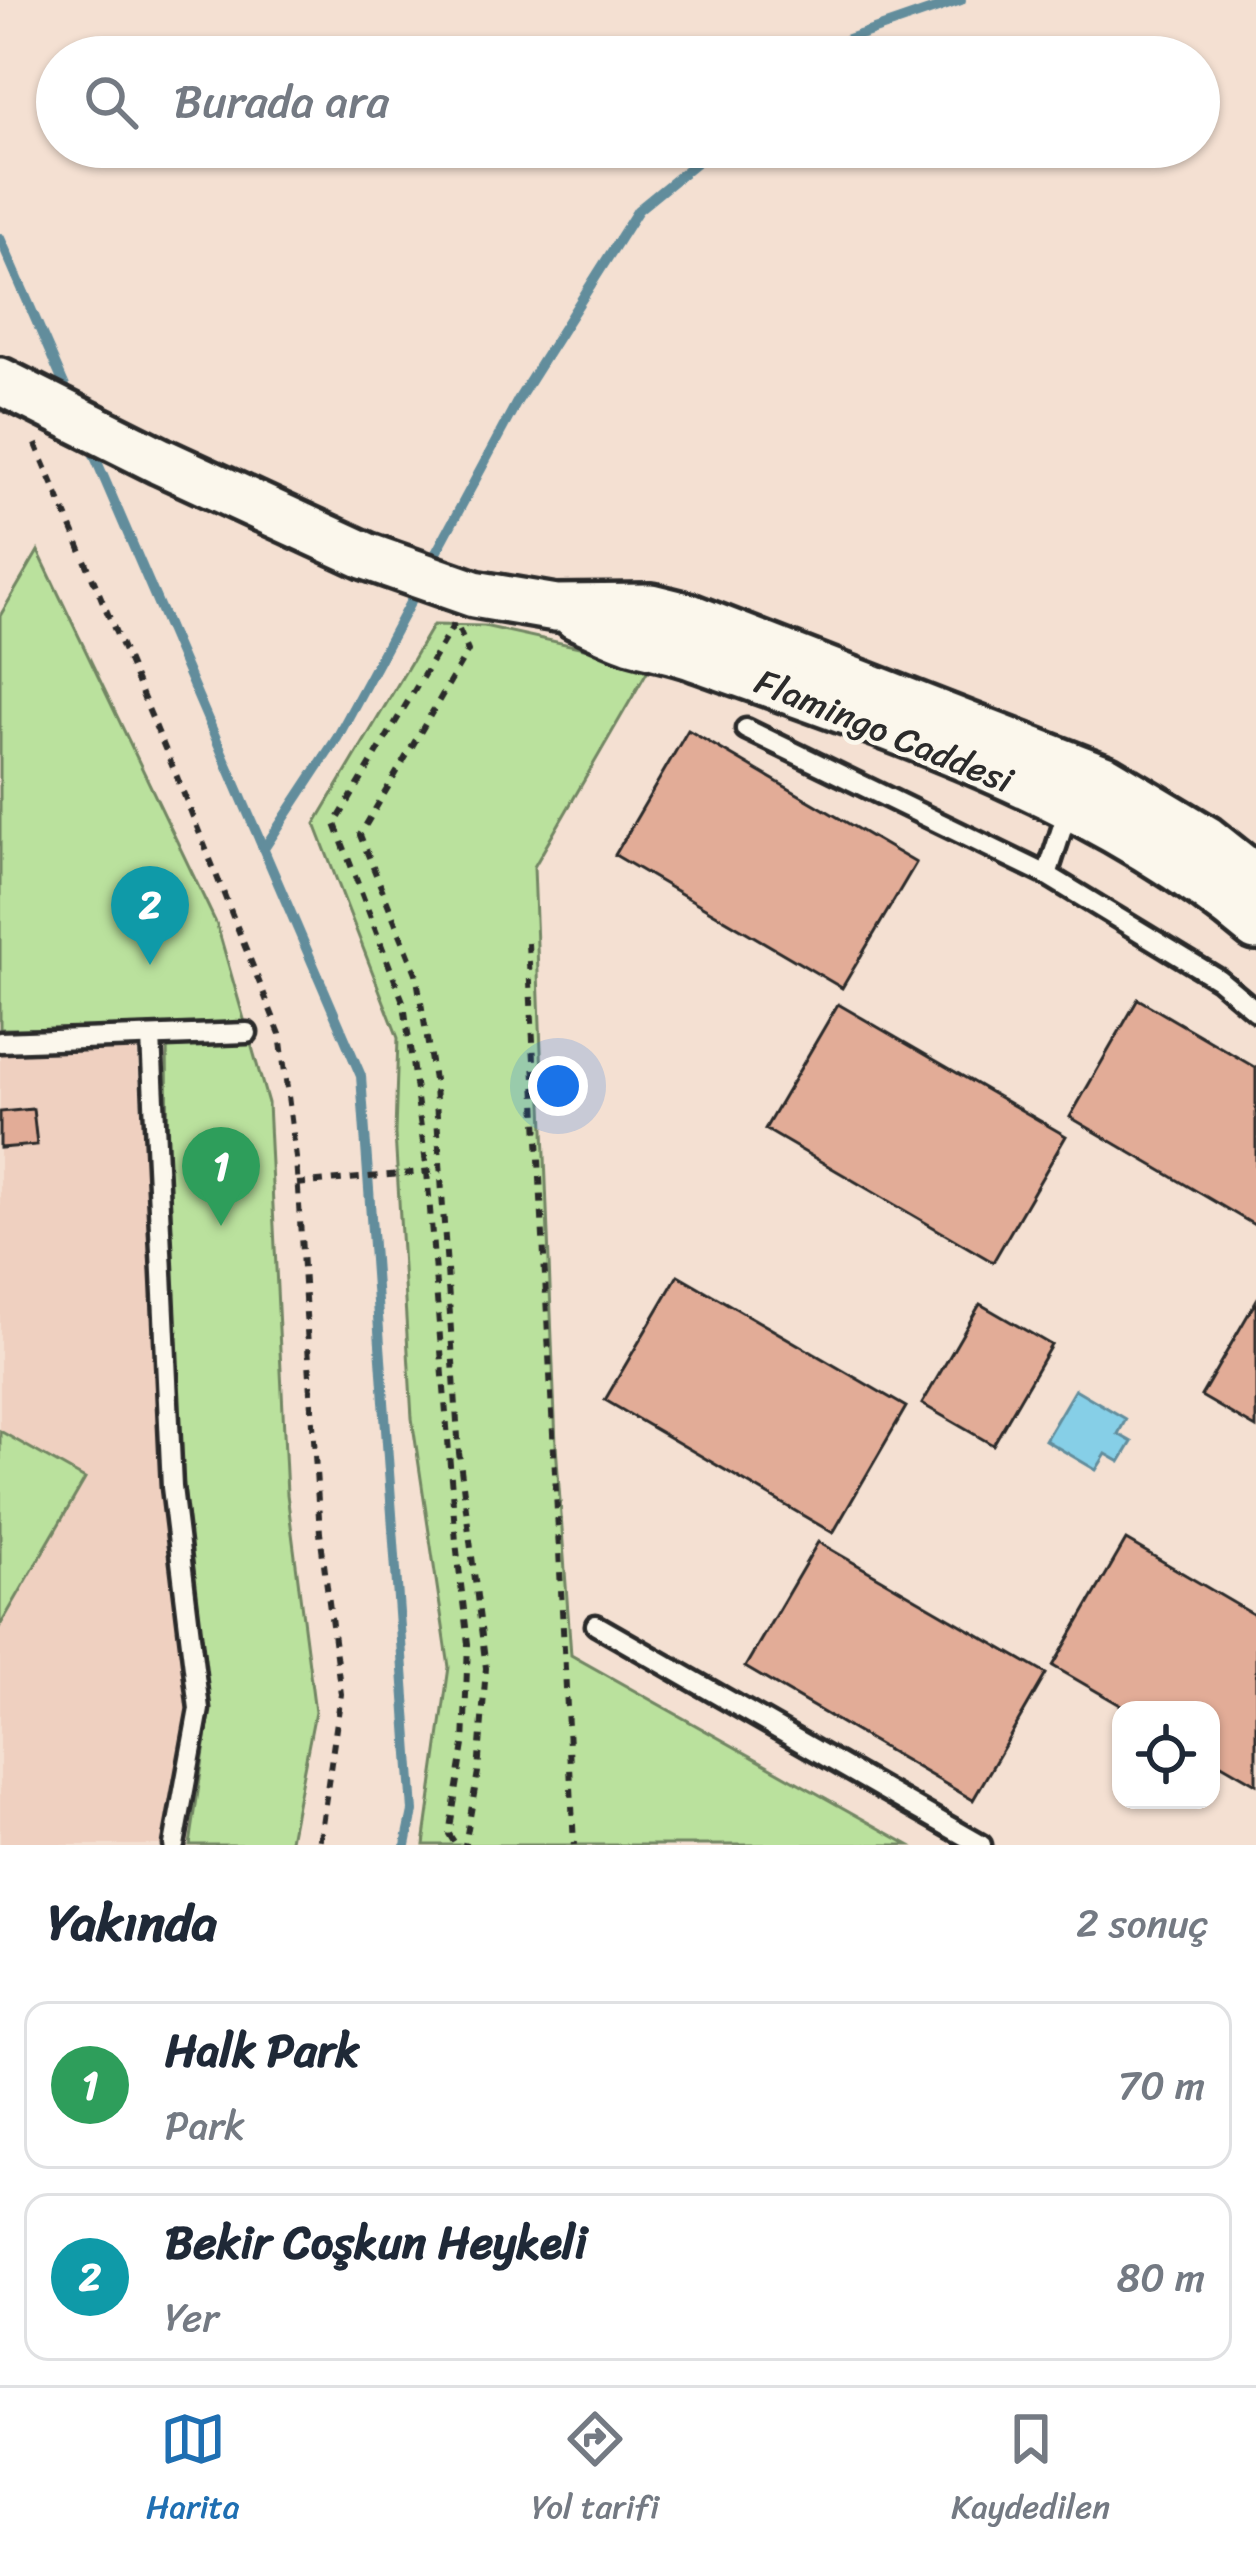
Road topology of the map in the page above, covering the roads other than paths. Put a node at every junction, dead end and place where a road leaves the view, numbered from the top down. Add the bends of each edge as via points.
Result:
1 (0, 381) edge
2 (746, 729) dead end
3 (1078, 790) junction
4 (1047, 875) junction
5 (1256, 879) edge
6 (1256, 927) edge
7 (1256, 1011) edge
8 (247, 1033) dead end
9 (151, 1037) junction
10 (0, 1042) edge
11 (596, 1625) dead end
12 (174, 1845) edge
13 (981, 1845) edge

1 - 3 street, Flamingo Caddesi via 465,608 651,608 687,616
2 - 4 lane
3 - 4 lane
3 - 5 street, Flamingo Caddesi via 1162,811
3 - 6 street, Flamingo Caddesi
4 - 7 lane via 1218,979
8 - 9 lane
9 - 10 lane
9 - 12 lane via 172,1487 199,1709
11 - 13 lane

